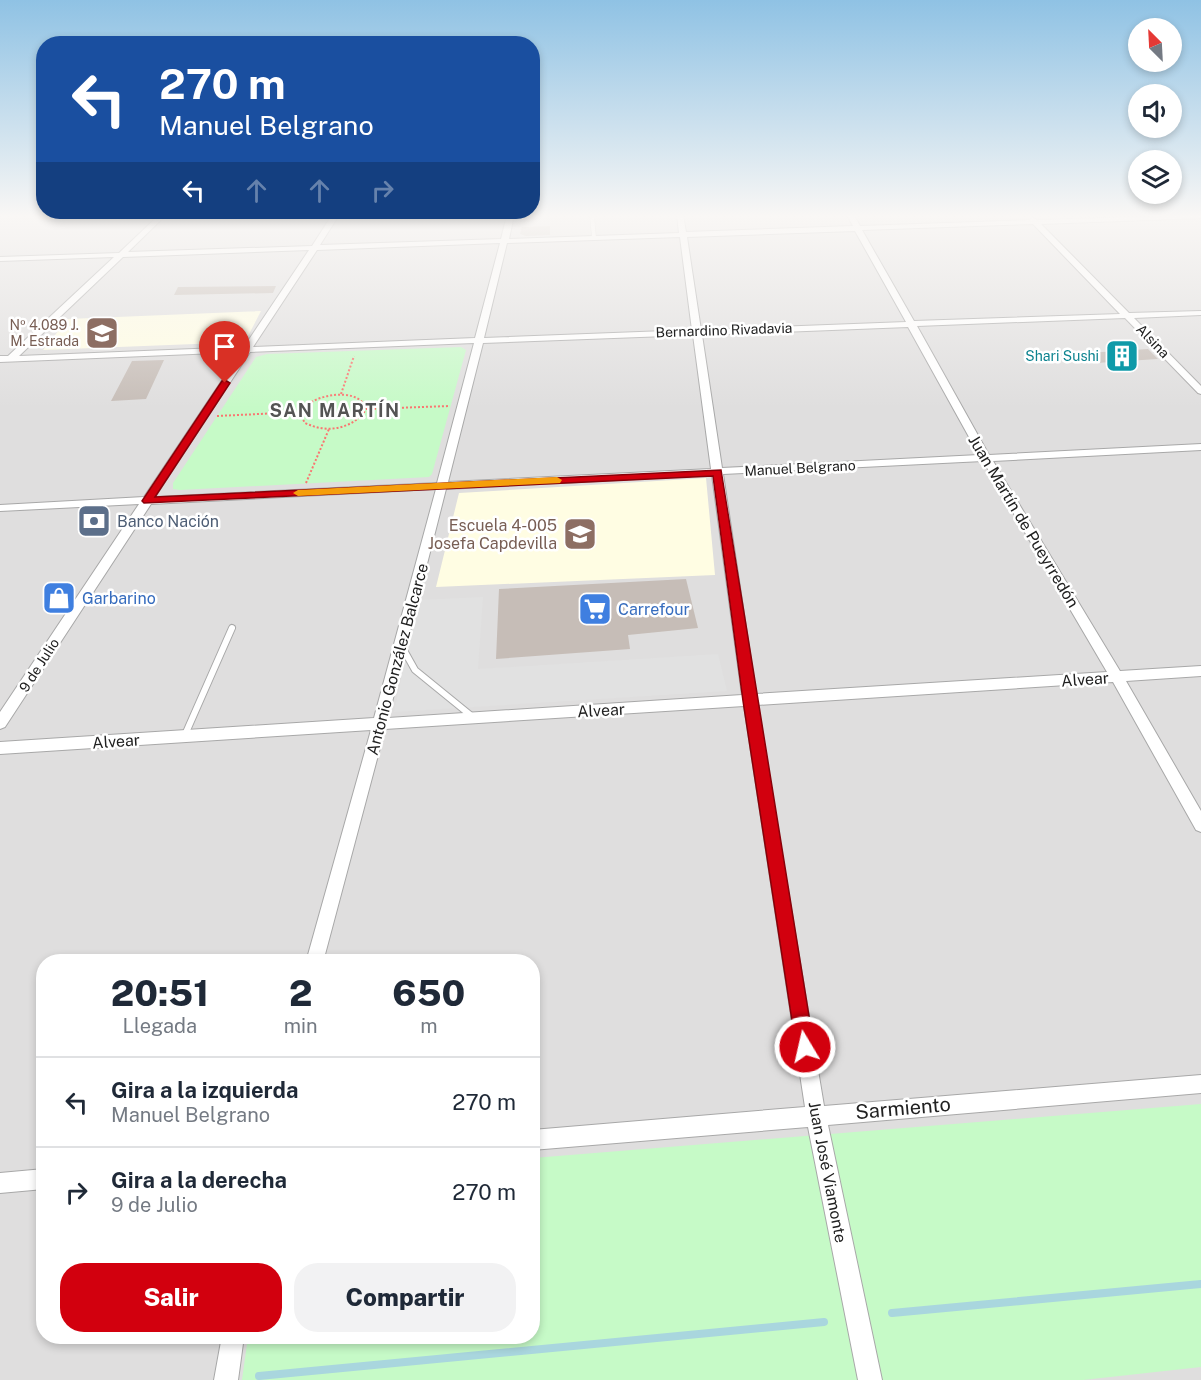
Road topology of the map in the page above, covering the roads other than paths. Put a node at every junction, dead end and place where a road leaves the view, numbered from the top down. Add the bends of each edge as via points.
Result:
1 (93, 279) edge
2 (293, 279) edge
3 (495, 279) edge
4 (689, 279) edge
5 (886, 279) edge
6 (1092, 279) edge
7 (1201, 312) edge
8 (1127, 315) junction
9 (912, 323) junction
10 (697, 331) junction
11 (480, 340) junction
12 (248, 349) junction
13 (0, 359) edge
14 (10, 359) junction
15 (0, 368) edge
16 (1201, 391) edge
17 (1201, 447) edge
18 (986, 458) junction
19 (717, 473) junction
20 (443, 486) junction
21 (147, 501) junction
22 (0, 508) edge
23 (232, 628) dead end
24 (401, 645) junction
25 (1201, 671) edge
26 (1116, 676) junction
27 (750, 701) junction
28 (474, 718) junction
29 (0, 723) edge
30 (378, 724) junction
31 (184, 736) junction
32 (0, 748) edge
33 (1201, 825) edge
34 (317, 954) edge
35 (1201, 1084) edge
36 (816, 1116) junction
37 (540, 1139) edge
38 (36, 1180) edge
39 (0, 1183) edge
40 (232, 1344) edge
41 (226, 1380) edge
42 (870, 1380) edge

1 - 14 street
2 - 12 street, 9 de Julio
3 - 11 street, Antonio González Balcarce
4 - 10 street, Juan José Viamonte
5 - 9 street, Juan Martín de Pueyrredón
6 - 8 street, Alsina
7 - 8 street, Bernardino Rivadavia
8 - 9 street, Bernardino Rivadavia
8 - 16 street, Alsina
9 - 10 street, Bernardino Rivadavia
9 - 18 street, Juan Martín de Pueyrredón
10 - 11 street, Bernardino Rivadavia
10 - 19 street, Juan José Viamonte
11 - 12 street, Bernardino Rivadavia
11 - 20 street, Antonio González Balcarce
12 - 14 street, Bernardino Rivadavia
12 - 21 street, 9 de Julio
13 - 14 street, Bernardino Rivadavia
14 - 15 street
17 - 18 street, Manuel Belgrano
18 - 19 street, Manuel Belgrano
18 - 26 street, Juan Martín de Pueyrredón
19 - 20 street, Manuel Belgrano
19 - 27 street, Juan José Viamonte
20 - 21 street, Manuel Belgrano
20 - 24 street, Antonio González Balcarce
21 - 22 street, Manuel Belgrano
21 - 29 street, 9 de Julio
23 - 31 lane
24 - 28 lane via 416,670
24 - 30 street, Antonio González Balcarce
25 - 26 street, Alvear
26 - 27 street, Alvear
26 - 33 street, Juan Martín de Pueyrredón
27 - 28 street, Alvear
27 - 36 street, Juan José Viamonte
28 - 30 street, Alvear
30 - 31 street, Alvear
30 - 34 street, Antonio González Balcarce
31 - 32 street, Alvear
35 - 36 street, Sarmiento
36 - 37 street, Sarmiento
36 - 42 street, Juan José Viamonte
38 - 39 street
40 - 41 street

